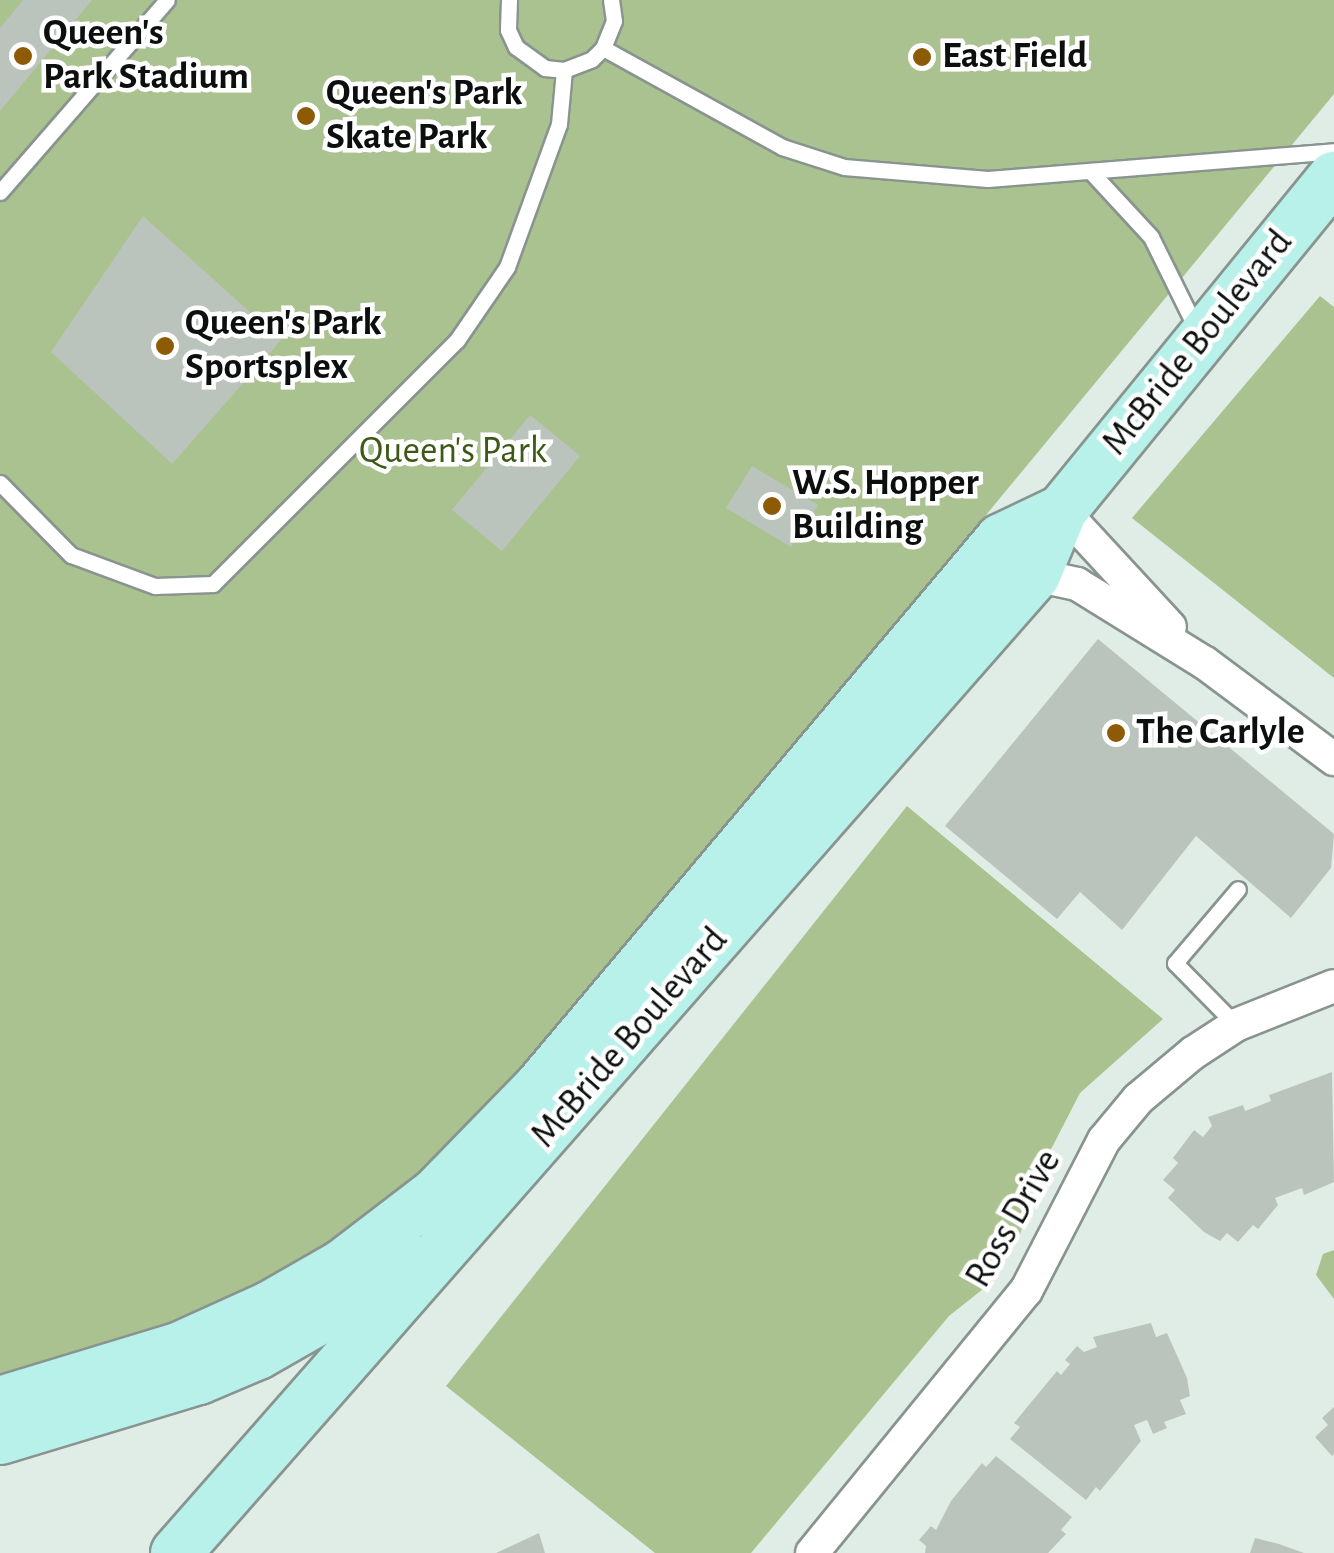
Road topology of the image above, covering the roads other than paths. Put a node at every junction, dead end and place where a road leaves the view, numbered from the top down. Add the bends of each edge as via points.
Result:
1 (167, 0) edge
2 (492, 0) edge
3 (611, 0) edge
4 (508, 6) edge
5 (603, 48) junction
6 (564, 70) junction
7 (1334, 151) edge
8 (1092, 173) junction
9 (1334, 177) edge
10 (0, 192) edge
11 (1201, 338) junction
12 (0, 483) edge
13 (1062, 510) junction
14 (1035, 575) junction
15 (1204, 663) junction
16 (1334, 759) edge
17 (1238, 889) dead end
18 (1334, 986) edge
19 (1236, 1026) junction
20 (496, 1191) junction
21 (0, 1402) edge
22 (0, 1439) edge
23 (176, 1553) edge
24 (812, 1553) edge

1 - 10 lane
2 - 4 lane
3 - 5 lane via 614,21
4 - 6 lane via 508,30 528,60
5 - 6 lane via 592,60
5 - 8 lane via 782,148 844,168 988,179
6 - 12 lane via 559,124 508,267 457,340 213,584 154,586 71,555
7 - 8 lane
8 - 11 lane via 1150,237
9 - 11 main road, McBride Boulevard
11 - 13 main road, McBride Boulevard
13 - 14 main road, McBride Boulevard
13 - 15 street
13 - 21 main road, McBride Boulevard via 1002,538 540,1086 435,1194 342,1265 269,1307 178,1348
14 - 15 street via 1077,584
14 - 20 main road, McBride Boulevard
15 - 16 street
17 - 19 lane via 1175,963
18 - 19 street, Ross Drive
19 - 24 street, Ross Drive via 1138,1100 1104,1140 1026,1290
20 - 22 main road via 379,1285 258,1354 199,1379
20 - 23 main road, McBride Boulevard

